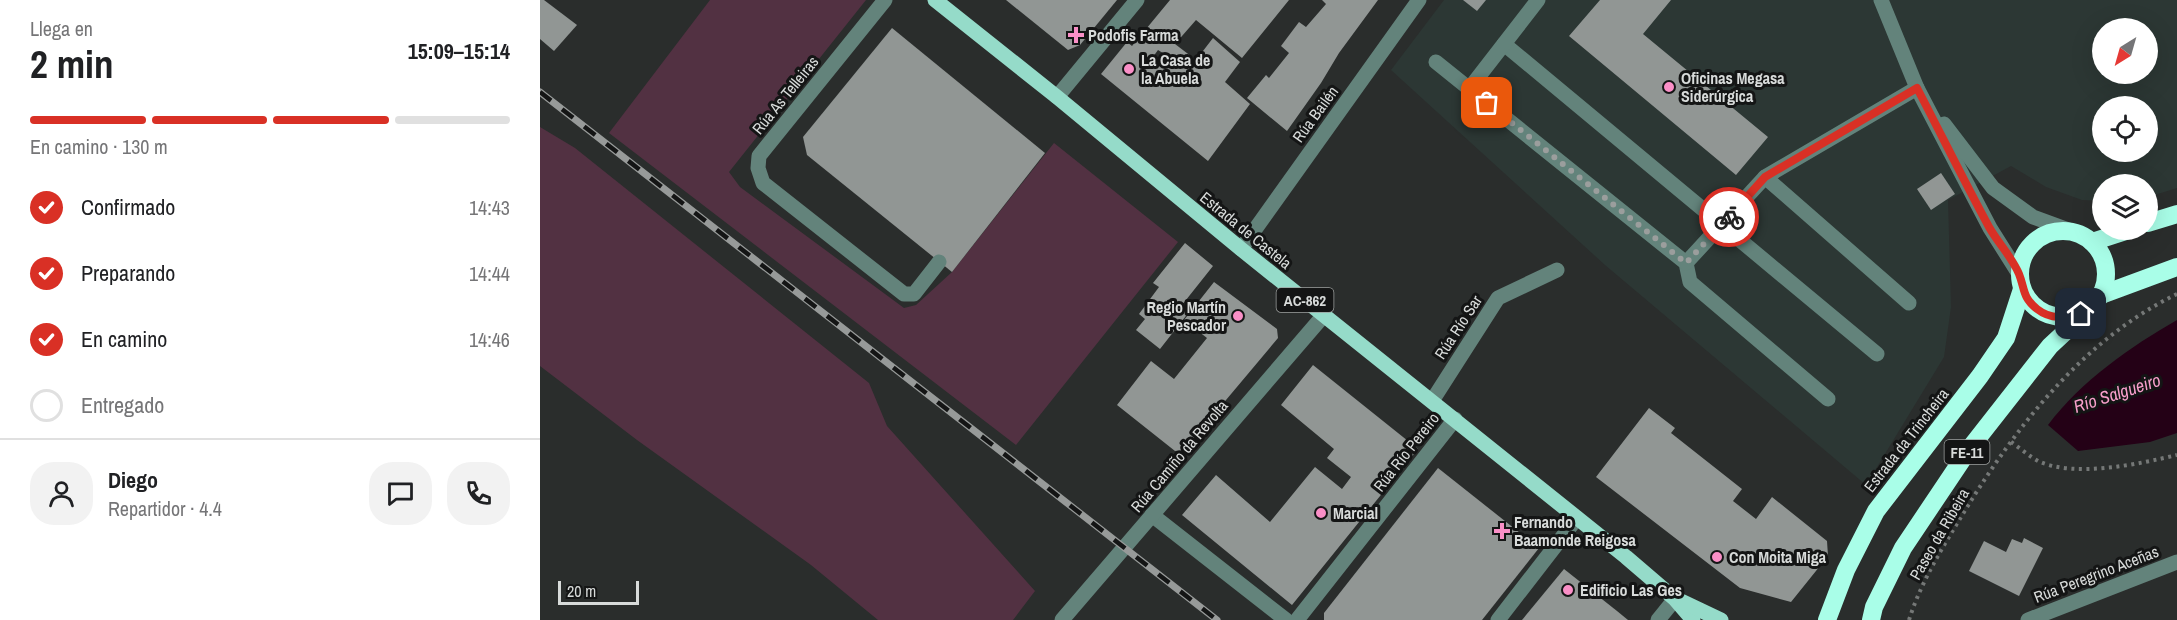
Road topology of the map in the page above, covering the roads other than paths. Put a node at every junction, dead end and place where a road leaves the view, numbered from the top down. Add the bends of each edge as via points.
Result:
1 (885, 0) edge
2 (935, 0) edge
3 (1137, 0) edge
4 (1419, 0) edge
5 (1538, 0) edge
6 (1881, 0) edge
7 (1504, 45) junction
8 (1436, 62) dead end
9 (1917, 88) junction
10 (1469, 89) junction
11 (1057, 97) junction
12 (1765, 177) junction
13 (2177, 214) edge
14 (2158, 220) edge
15 (1722, 226) junction
16 (2074, 232) junction
17 (2098, 240) edge
18 (2092, 242) junction
19 (1241, 249) junction
20 (939, 262) dead end
21 (1686, 263) junction
22 (2177, 267) edge
23 (1557, 270) dead end
24 (2020, 282) junction
25 (2097, 300) junction
26 (1909, 303) dead end
27 (1324, 315) junction
28 (1877, 354) dead end
29 (1828, 399) dead end
30 (1432, 401) junction
31 (1455, 419) junction
32 (1152, 515) junction
33 (1576, 518) junction
34 (2177, 562) edge
35 (1675, 599) junction
36 (1062, 620) edge
37 (1286, 620) edge
38 (1297, 620) edge
39 (1498, 620) edge
40 (1658, 620) edge
41 (1693, 620) edge
42 (1721, 620) edge
43 (1827, 620) edge
44 (1871, 620) edge
45 (2028, 620) edge

1 - 20 street, Rúa As Telleiras via 759,156 758,168 763,183 904,294 914,294
2 - 11 main road, Estrada de Castela / AC-862
3 - 11 street
4 - 19 street, Rúa Bailén
5 - 7 street
6 - 9 street
7 - 10 street
7 - 15 street
8 - 10 street
9 - 12 street
9 - 16 street via 1993,189 2033,217
9 - 24 street
10 - 21 street
11 - 19 main road, Estrada de Castela / AC-862
12 - 15 street
12 - 26 street
13 - 14 highway
15 - 21 street
15 - 28 street
16 - 18 highway
16 - 24 highway, Estrada da Trincheira / FE-11 via 2049,233 2028,247
17 - 18 highway
18 - 25 highway via 2104,261 2105,285
19 - 27 main road, Estrada de Castela / AC-862
21 - 29 street via 1690,282
22 - 25 highway, FE-11
23 - 30 street, Rúa Río Sar via 1498,298
24 - 25 highway, FE-11 via 2029,301 2053,317 2081,314
24 - 43 highway, Estrada da Trincheira / FE-11 via 2006,338 1876,511 1846,570
25 - 44 highway, FE-11 via 2050,346 1970,448 1903,548
27 - 30 main road, Estrada de Castela / AC-862
27 - 32 street, Rúa Camiño da Revolta
30 - 31 main road, Estrada de Castela / AC-862
31 - 33 main road, Estrada de Castela / AC-862
31 - 38 street, Rúa Río Pereiro
32 - 36 street, Rúa Camiño da Revolta
32 - 37 street
33 - 35 main road, Estrada de Castela / AC-862
33 - 39 street
34 - 45 street, Rúa Peregrino Aceñas
35 - 40 street
35 - 41 main road, AC-862
35 - 42 main road, AC-862

